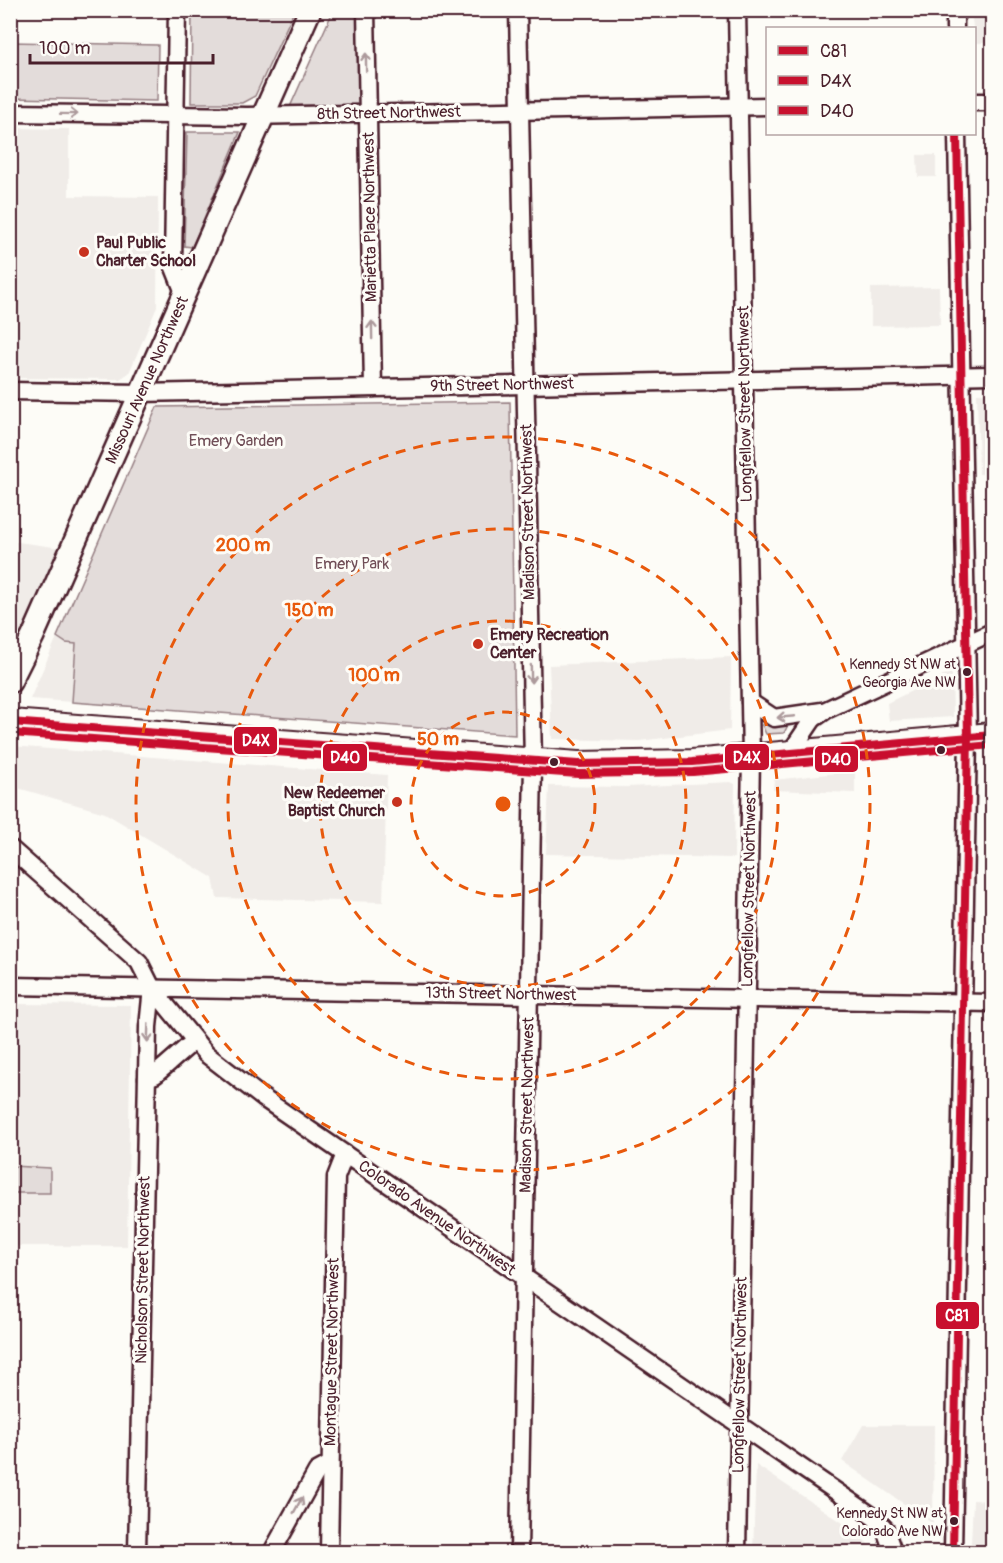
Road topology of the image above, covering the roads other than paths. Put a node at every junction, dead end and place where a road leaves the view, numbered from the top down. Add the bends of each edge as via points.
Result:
1 (177, 10) edge
2 (310, 10) edge
3 (366, 10) edge
4 (518, 10) edge
5 (736, 10) edge
6 (955, 10) edge
7 (955, 27) edge
8 (976, 102) edge
9 (993, 102) edge
10 (739, 106) junction
11 (766, 106) edge
12 (521, 111) junction
13 (10, 113) edge
14 (367, 114) junction
15 (175, 116) junction
16 (264, 116) junction
17 (957, 135) edge
18 (185, 295) junction
19 (993, 375) edge
20 (962, 376) junction
21 (744, 381) junction
22 (526, 385) junction
23 (373, 388) junction
24 (10, 391) edge
25 (140, 393) junction
26 (993, 632) edge
27 (967, 644) junction
28 (10, 682) edge
29 (750, 702) junction
30 (826, 710) junction
31 (10, 722) edge
32 (993, 735) edge
33 (968, 737) junction
34 (790, 753) junction
35 (751, 757) junction
36 (533, 763) junction
37 (10, 848) edge
38 (10, 986) edge
39 (152, 988) junction
40 (529, 995) junction
41 (747, 998) junction
42 (963, 1002) junction
43 (993, 1003) edge
44 (194, 1041) junction
45 (147, 1078) junction
46 (345, 1154) junction
47 (524, 1277) junction
48 (739, 1425) junction
49 (330, 1464) junction
50 (137, 1552) edge
51 (272, 1552) edge
52 (329, 1552) edge
53 (519, 1552) edge
54 (737, 1552) edge
55 (893, 1552) edge
56 (953, 1552) edge

1 - 15 street
2 - 16 main road, Missouri Avenue Northwest
14 -> 3 street, Marietta Place Northwest
4 - 12 street, Madison Street Northwest
5 - 10 street, Longfellow Street Northwest
6 - 7 street
8 - 9 street
10 - 11 street, 8th Street Northwest
10 - 12 street, 8th Street Northwest
10 - 21 street, Longfellow Street Northwest
12 - 14 street, 8th Street Northwest
12 - 22 street, Madison Street Northwest
13 -> 15 street, 8th Street Northwest
14 - 16 street, 8th Street Northwest
23 -> 14 street, Marietta Place Northwest
15 - 16 street, 8th Street Northwest
15 - 18 street via 173,265
16 - 18 main road, Missouri Avenue Northwest
17 - 20 street
18 - 25 main road, Missouri Avenue Northwest
19 - 20 street, 9th Street Northwest
20 - 21 street, 9th Street Northwest
20 - 27 street
21 - 22 street, 9th Street Northwest
21 - 29 street, Longfellow Street Northwest
22 - 23 street, 9th Street Northwest
22 -> 36 street, Madison Street Northwest
23 - 25 street, 9th Street Northwest
24 - 25 street, 9th Street Northwest
25 - 28 main road, Missouri Avenue Northwest
26 - 27 street
27 - 30 street
27 - 33 street
30 -> 29 street via 781,718 768,715
29 - 35 street, Longfellow Street Northwest
30 - 34 street via 813,719
31 - 36 highway
32 - 33 highway
33 - 34 highway
33 - 42 street
34 - 35 highway
35 - 36 highway via 643,764
35 - 41 street, Longfellow Street Northwest
36 - 40 street, Madison Street Northwest
37 - 39 street, Colorado Avenue Northwest via 135,957
38 - 39 street, 13th Street Northwest
39 - 40 street, 13th Street Northwest
39 - 44 street, Colorado Avenue Northwest
39 -> 45 street, Nicholson Street Northwest
40 - 41 street, 13th Street Northwest
40 - 47 street, Madison Street Northwest
41 - 42 street, 13th Street Northwest
41 - 48 street, Longfellow Street Northwest
42 - 43 street, 13th Street Northwest
42 - 56 street
44 - 45 street via 155,1076
44 - 46 street, Colorado Avenue Northwest via 216,1063
45 - 50 street, Nicholson Street Northwest
46 - 47 street, Colorado Avenue Northwest
46 - 49 street, Montague Street Northwest via 336,1177
47 - 48 street, Colorado Avenue Northwest
47 - 53 street, Madison Street Northwest
48 - 54 street, Longfellow Street Northwest
48 - 55 street, Colorado Avenue Northwest via 875,1518 885,1529
51 -> 49 street via 317,1471
49 - 52 street, Montague Street Northwest

